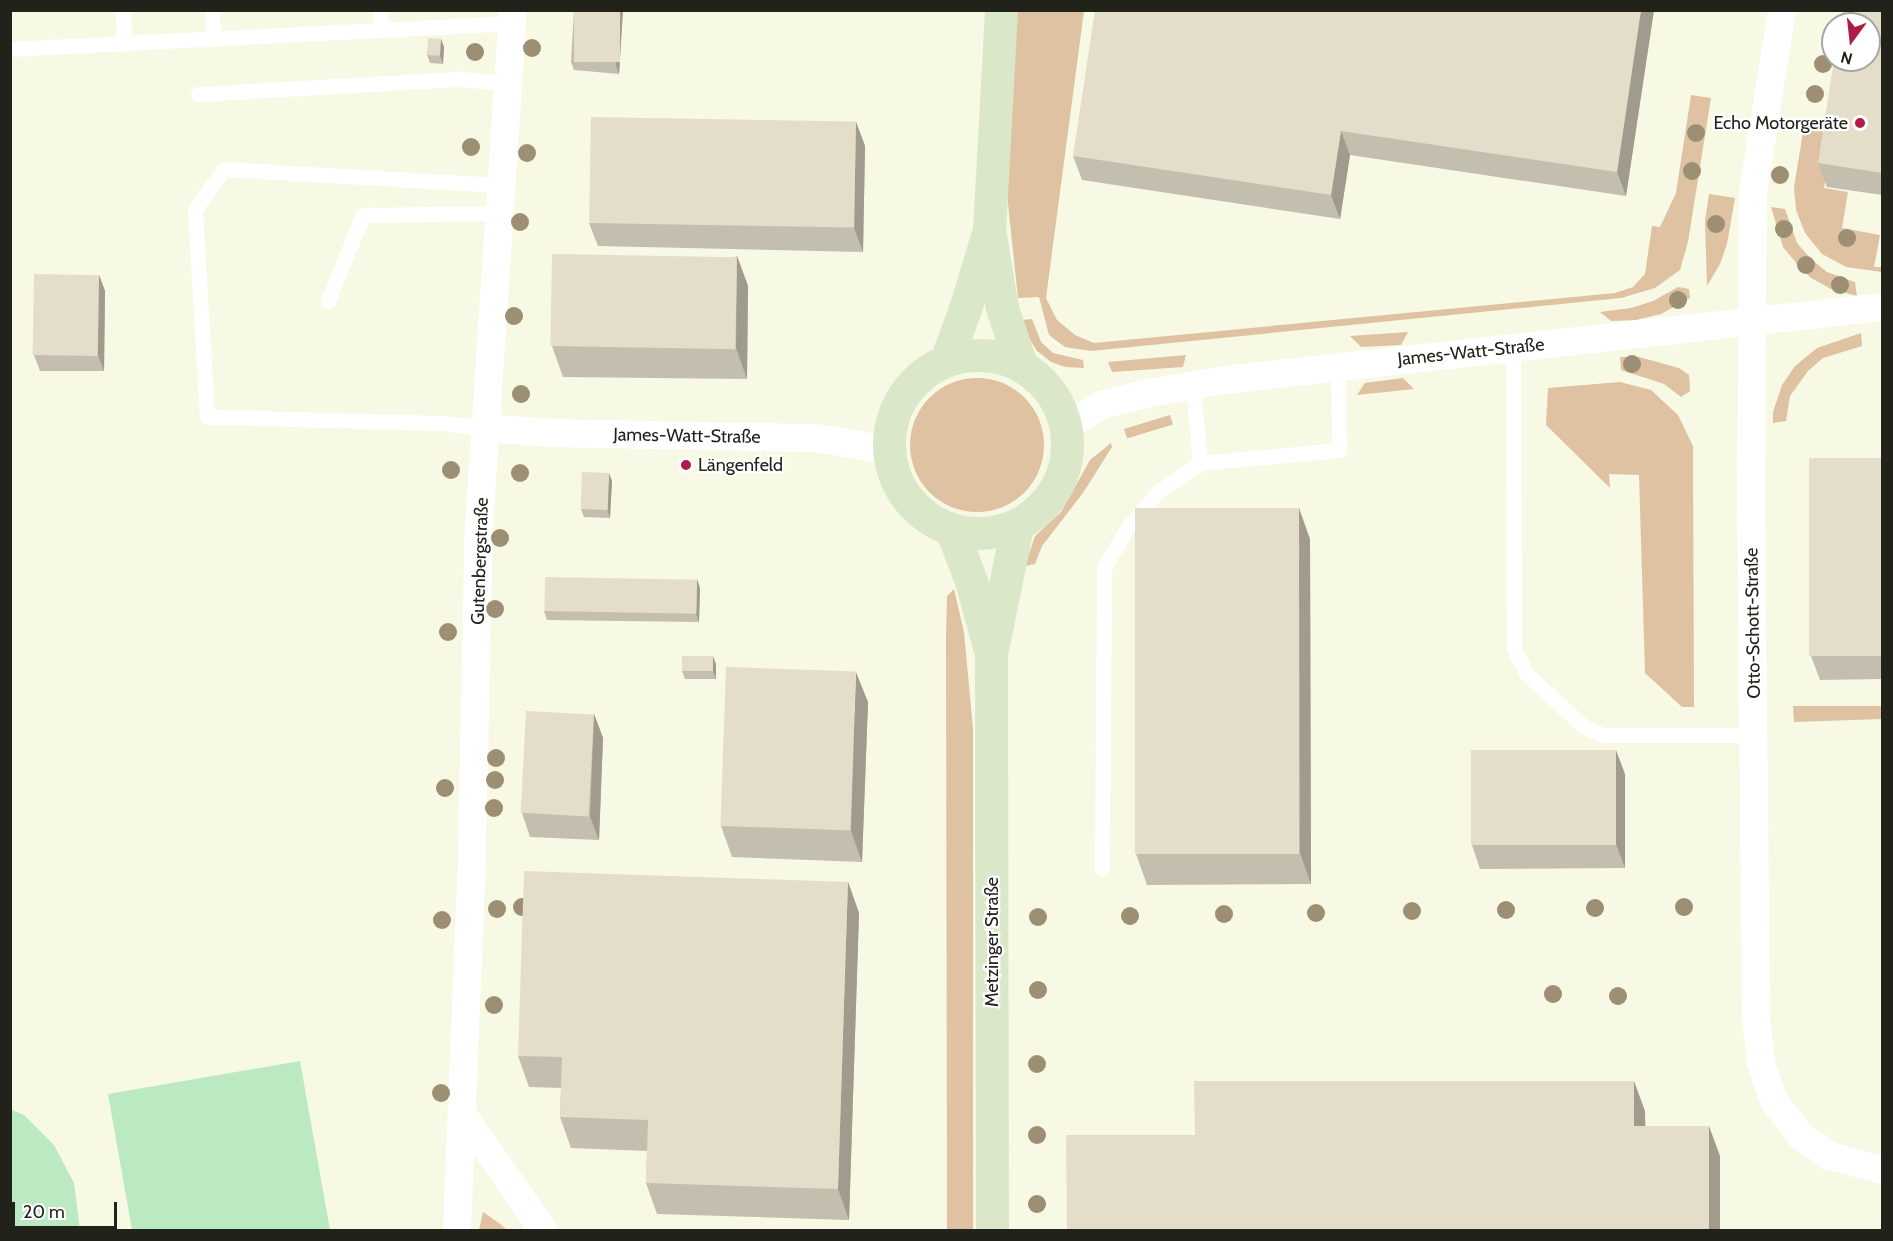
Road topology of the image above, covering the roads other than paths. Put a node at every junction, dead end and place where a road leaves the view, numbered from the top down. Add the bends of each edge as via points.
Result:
1 (123, 10) edge
2 (212, 10) edge
3 (380, 10) edge
4 (1001, 10) edge
5 (1782, 10) edge
6 (512, 17) edge
7 (381, 30) junction
8 (213, 39) junction
9 (124, 45) junction
10 (10, 49) edge
11 (508, 84) junction
12 (198, 94) dead end
13 (500, 185) junction
14 (498, 213) junction
15 (989, 229) junction
16 (328, 301) dead end
17 (1882, 307) edge
18 (1753, 320) junction
19 (1513, 347) junction
20 (946, 360) junction
21 (1021, 365) junction
22 (1338, 366) junction
23 (1192, 385) junction
24 (1066, 426) junction
25 (486, 428) junction
26 (888, 450) junction
27 (1200, 463) junction
28 (1017, 526) junction
29 (952, 531) junction
30 (991, 654) junction
31 (1754, 735) junction
32 (1102, 868) dead end
33 (462, 1113) junction
34 (1882, 1170) edge
35 (457, 1230) edge
36 (543, 1230) edge
37 (992, 1230) edge

1 - 9 lane
2 - 8 lane
3 - 7 lane
4 - 15 street
5 - 18 street, Otto-Schott-Straße via 1754,194
6 - 7 lane
6 - 11 street, Gutenbergstraße
7 - 8 lane
8 - 9 lane
9 - 10 lane
11 - 12 lane via 462,79
11 - 13 street, Gutenbergstraße
13 - 14 street, Gutenbergstraße
13 - 25 lane via 224,169 195,209 207,417 443,423
14 - 16 lane via 363,215
14 - 25 street, Gutenbergstraße
15 - 20 street
15 - 21 street via 1002,308
17 - 18 street, James-Watt-Straße
18 - 19 street, James-Watt-Straße
18 - 31 street, Otto-Schott-Straße
19 - 22 street, James-Watt-Straße
19 - 31 lane via 1514,649 1527,674 1583,726 1602,735
20 - 21 street via 983,354
20 - 26 street via 914,381 893,412
21 - 24 street via 1051,390
22 - 23 street, James-Watt-Straße
22 - 27 lane via 1339,450
23 - 24 street, James-Watt-Straße via 1102,405
23 - 27 lane
24 - 28 street via 1068,456 1059,485 1041,509
25 - 26 street, James-Watt-Straße via 816,438
25 - 33 street, Gutenbergstraße via 479,526
26 - 29 street via 897,485 920,513
27 - 32 lane via 1159,491 1128,527 1104,567
28 - 29 street via 988,534
28 - 30 street, Metzinger Straße
29 - 30 street, Metzinger Straße
30 - 37 street, Metzinger Straße
31 - 34 street, Otto-Schott-Straße via 1756,1016 1761,1062 1774,1101 1801,1136 1830,1156
33 - 35 street, Gutenbergstraße
33 - 36 street

